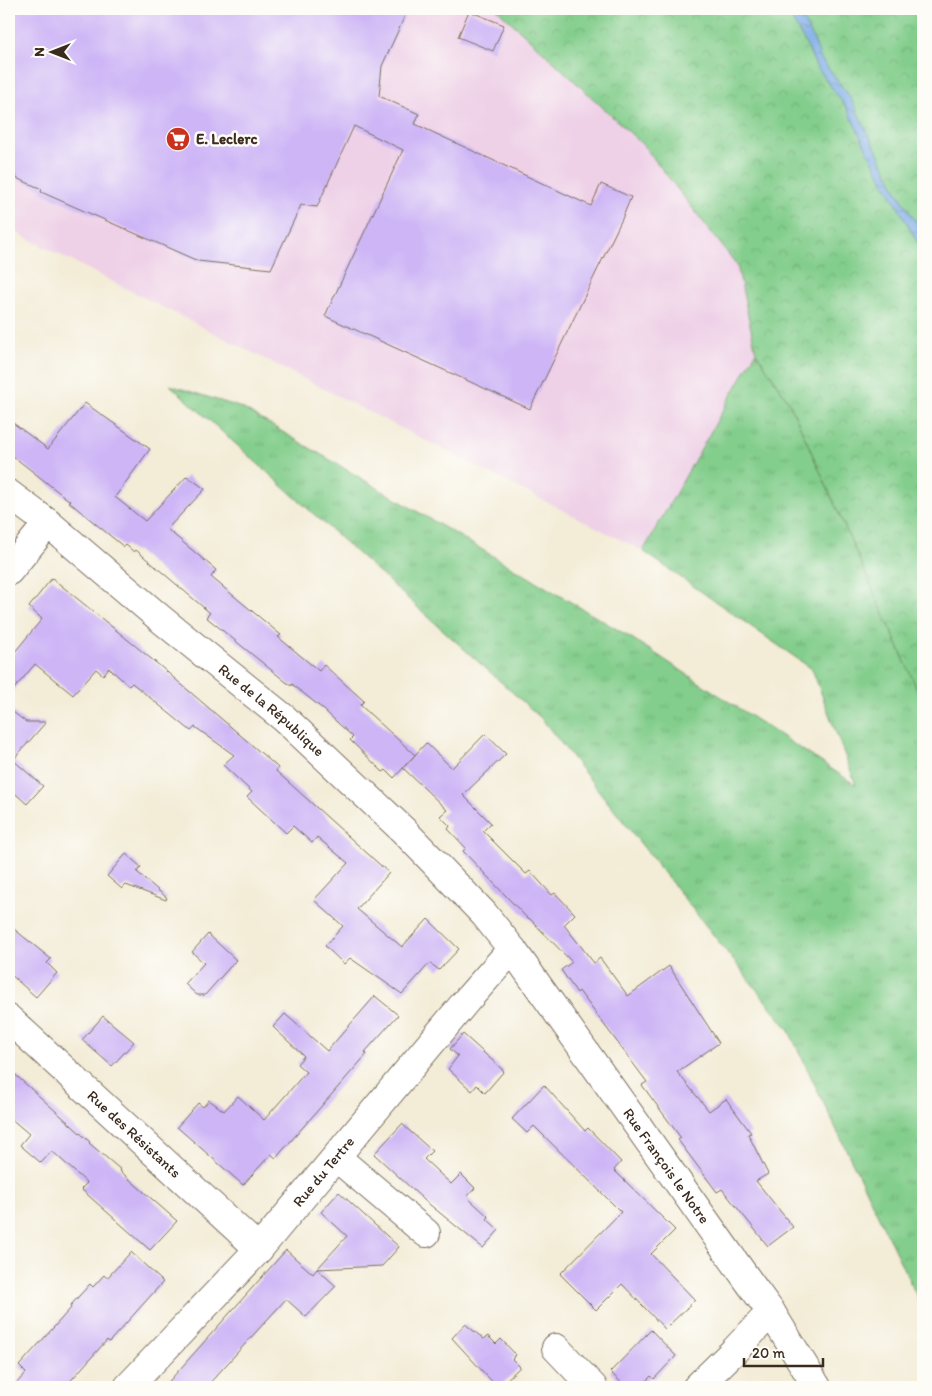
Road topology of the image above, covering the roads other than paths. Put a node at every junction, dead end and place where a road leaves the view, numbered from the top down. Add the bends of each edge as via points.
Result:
1 (9, 494) edge
2 (48, 523) junction
3 (9, 571) edge
4 (512, 949) junction
5 (9, 1019) edge
6 (336, 1157) junction
7 (426, 1233) dead end
8 (259, 1249) junction
9 (771, 1312) junction
10 (556, 1348) dead end
11 (128, 1387) edge
12 (593, 1387) edge
13 (697, 1387) edge
14 (817, 1387) edge

1 - 2 street, Rue de la République
2 - 3 street
2 - 4 street, Rue de la République via 284,719 404,831 484,914
4 - 6 street, Rue du Tertre
4 - 9 street, Rue François le Notre
5 - 8 street, Rue des Résistants
6 - 7 street
6 - 8 street, Rue du Tertre
8 - 11 street, Rue du Tertre
9 - 13 street
9 - 14 street, Rue François le Notre
10 - 12 street

